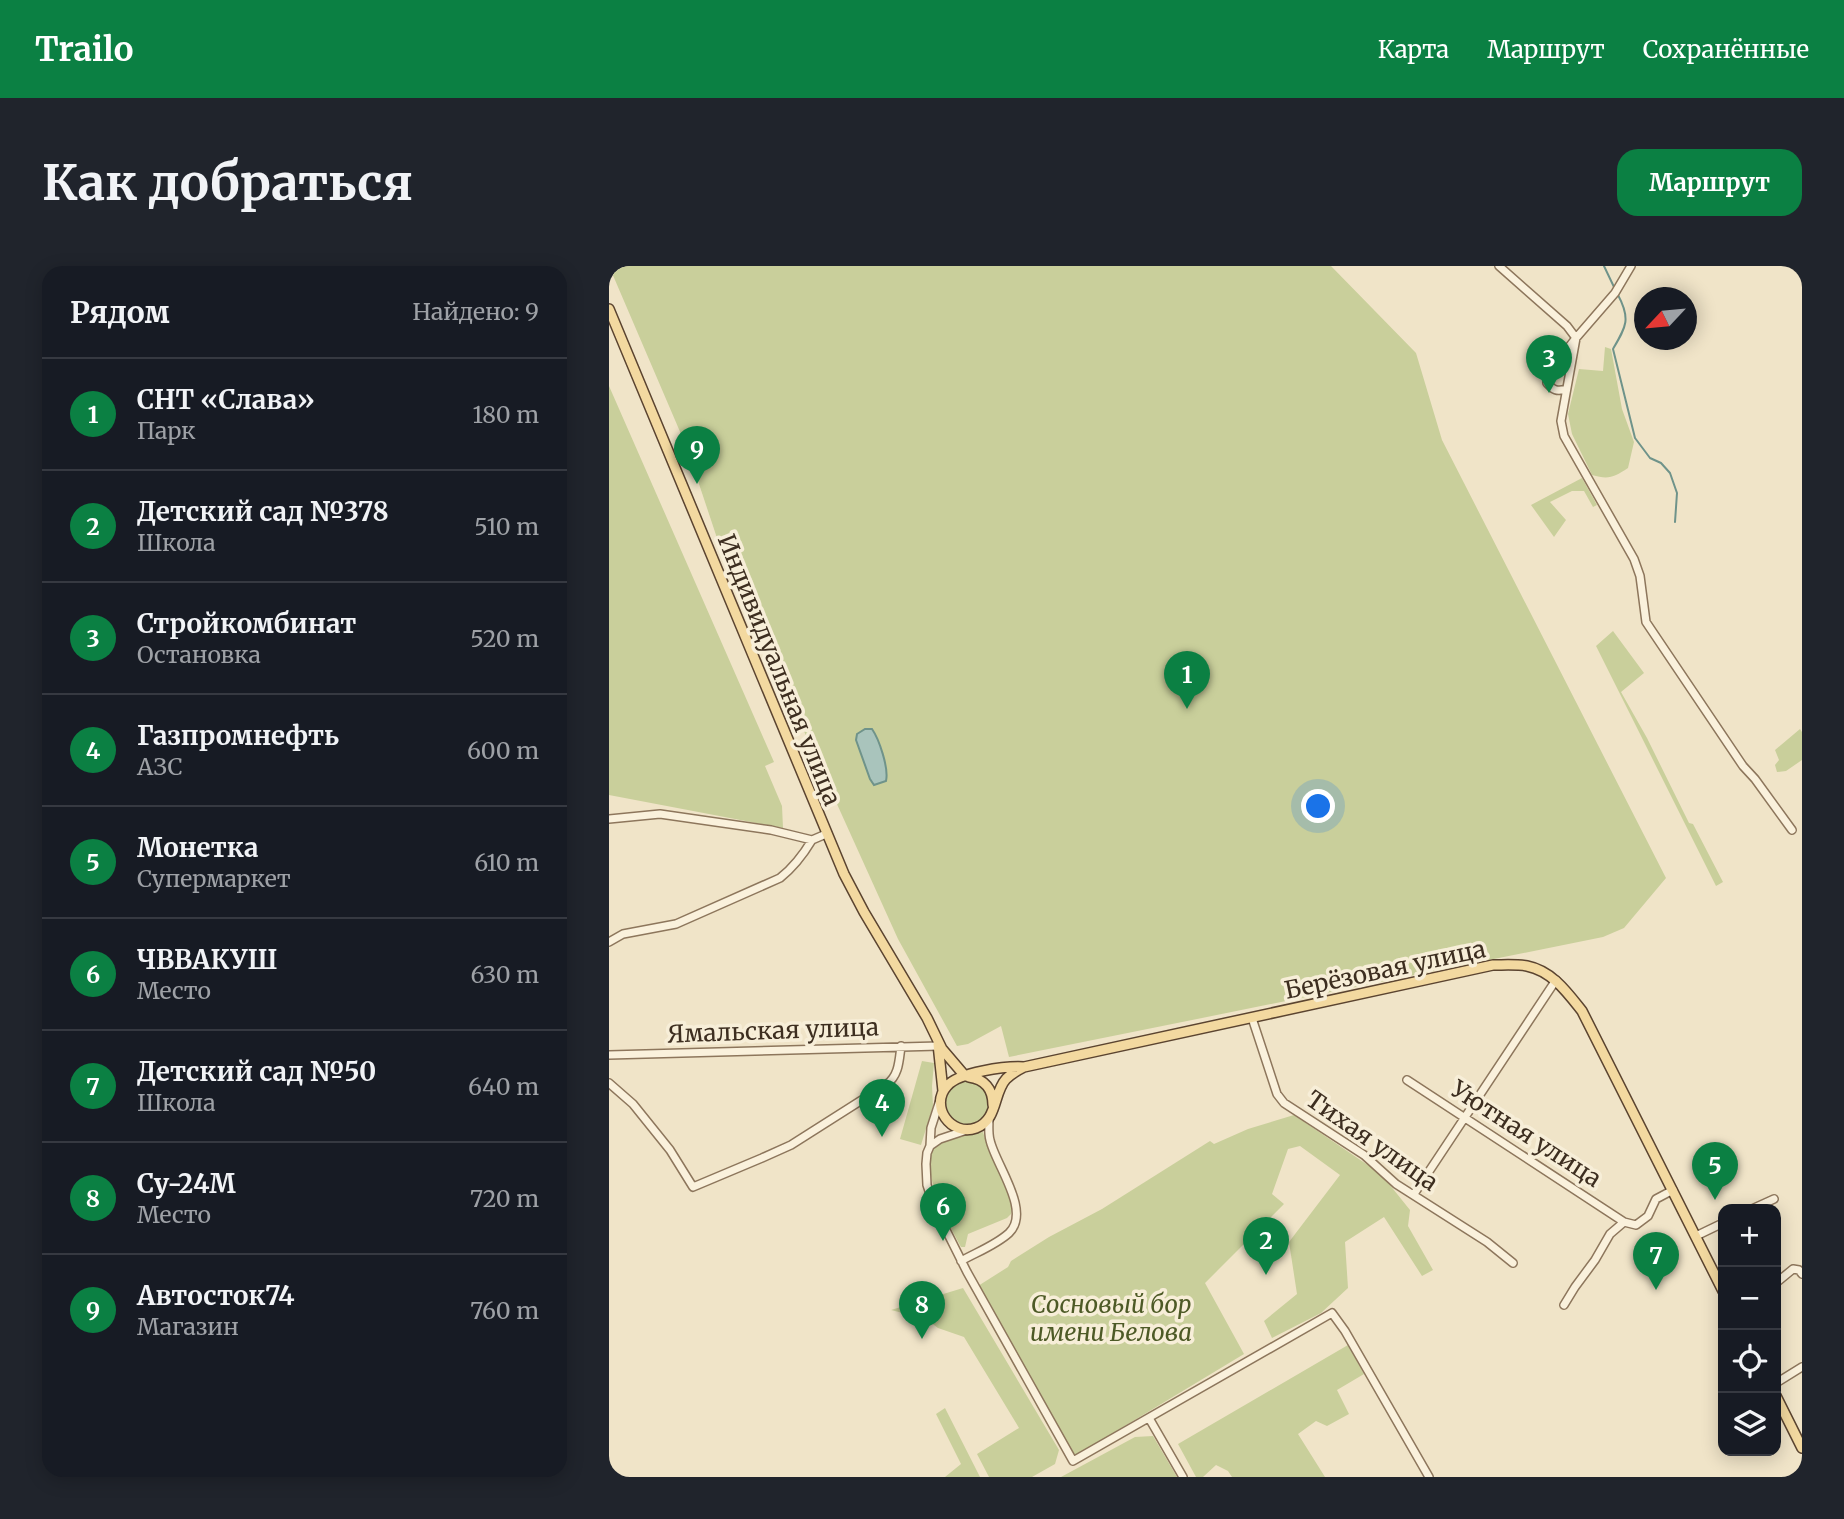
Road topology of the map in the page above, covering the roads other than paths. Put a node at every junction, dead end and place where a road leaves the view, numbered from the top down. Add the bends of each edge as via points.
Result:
1 (1499, 266) edge
2 (1631, 266) edge
3 (609, 309) edge
4 (1576, 338) junction
5 (1566, 389) junction
6 (609, 819) edge
7 (1792, 830) dead end
8 (826, 834) junction
9 (812, 840) junction
10 (609, 942) edge
11 (1556, 980) junction
12 (1252, 1018) junction
13 (936, 1035) junction
14 (901, 1046) junction
15 (939, 1046) junction
16 (609, 1055) edge
17 (1024, 1067) junction
18 (965, 1076) junction
19 (1408, 1080) dead end
20 (609, 1083) edge
21 (942, 1095) junction
22 (993, 1107) junction
23 (989, 1118) junction
24 (1465, 1118) junction
25 (967, 1130) junction
26 (930, 1146) junction
27 (1673, 1190) junction
28 (1414, 1194) junction
29 (1774, 1199) dead end
30 (1763, 1204) edge
31 (1623, 1222) junction
32 (1718, 1225) edge
33 (1696, 1236) junction
34 (961, 1261) junction
35 (1513, 1263) dead end
36 (1802, 1274) edge
37 (1781, 1279) edge
38 (1718, 1281) edge
39 (1564, 1305) dead end
40 (1802, 1367) edge
41 (1781, 1380) edge
42 (1781, 1406) edge
43 (1149, 1418) junction
44 (1801, 1445) edge
45 (1183, 1477) edge
46 (1429, 1477) edge

1 - 4 street
2 - 4 street via 1615,293
3 - 8 main road, Индивидуальная улица
4 - 5 street
4 - 5 street via 1548,374 1547,383 1553,389
5 - 7 street via 1561,421 1565,436 1634,559 1646,622
6 - 9 street via 660,814
8 - 9 street
8 - 13 main road, Индивидуальная улица via 864,912
9 - 10 street via 780,878 676,924 623,934
11 - 12 main road, Берёзовая улица via 1525,965 1493,965
11 - 24 street
11 - 27 main road, Берёзовая улица via 1582,1011
12 - 17 main road, Берёзовая улица
12 - 28 street, Тихая улица via 1284,1103
13 - 15 main road, Индивидуальная улица
13 - 18 main road, Индивидуальная улица
14 - 15 street, Ямальская улица
14 - 16 street, Ямальская улица
14 - 20 street via 897,1072 887,1084 790,1144 693,1187 633,1104
15 - 21 main road, Индивидуальная улица
17 - 18 main road, Берёзовая улица
17 - 22 main road via 1005,1080
18 - 21 main road via 952,1081
18 - 22 main road via 986,1085
19 - 24 street, Уютная улица
21 - 25 main road via 942,1114 952,1126
21 - 26 street
22 - 23 main road
23 - 25 main road
23 - 34 street via 989,1140 1016,1204 1016,1222 995,1243
24 - 28 street
24 - 31 street, Уютная улица
25 - 26 street
26 - 34 street via 927,1185
27 - 31 street via 1656,1199 1648,1216 1636,1225
27 - 33 main road, Берёзовая улица
28 - 35 street, Тихая улица
29 - 30 street
31 - 39 street via 1610,1234
32 - 33 street
33 - 38 main road, Берёзовая улица
34 - 43 street via 1073,1461
36 - 37 street via 1793,1269
40 - 41 street
42 - 44 main road
43 - 45 street
43 - 46 street via 1332,1313

